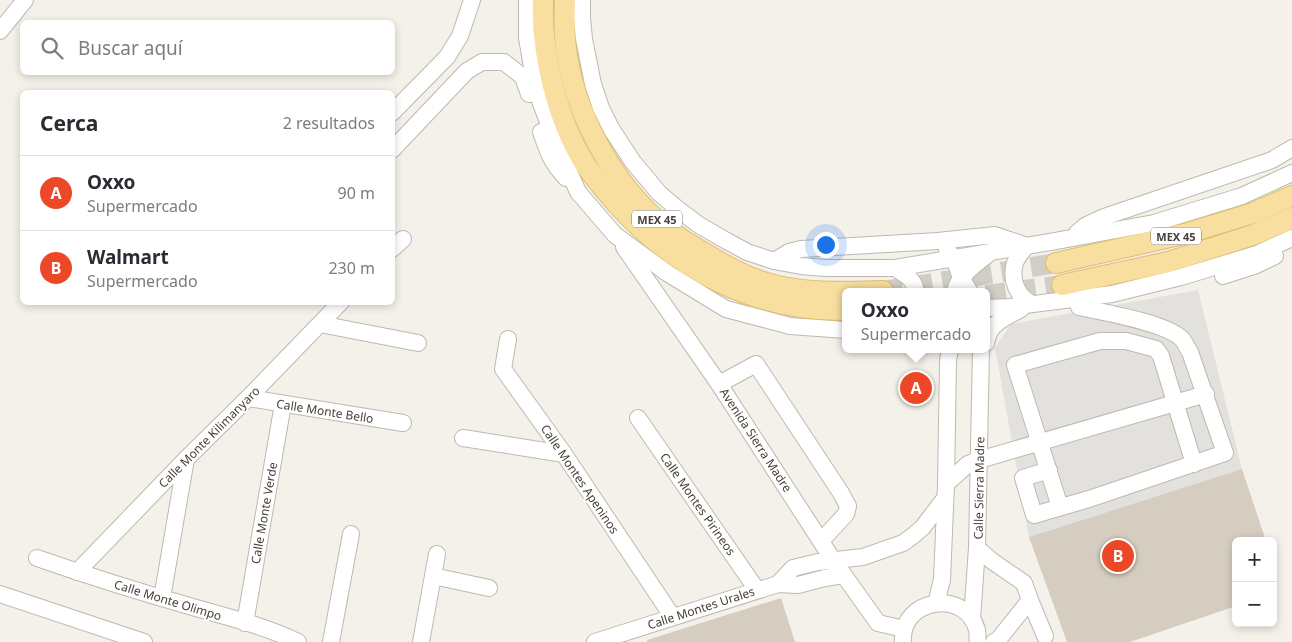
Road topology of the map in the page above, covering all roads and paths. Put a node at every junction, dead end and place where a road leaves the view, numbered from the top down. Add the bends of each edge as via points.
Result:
1 (25, 0) edge
2 (472, 0) edge
3 (527, 0) edge
4 (543, 0) edge
5 (565, 0) edge
6 (582, 0) edge
7 (0, 32) edge
8 (395, 110) edge
9 (395, 147) edge
10 (1292, 148) edge
11 (1292, 173) edge
12 (578, 192) junction
13 (1292, 196) edge
14 (1292, 218) edge
15 (616, 237) junction
16 (1071, 238) junction
17 (1292, 238) edge
18 (938, 241) junction
19 (1026, 246) junction
20 (1292, 248) edge
21 (992, 252) junction
22 (954, 258) junction
23 (774, 261) junction
24 (1056, 262) tunnel mouth
25 (895, 268) junction
26 (962, 287) edge
27 (916, 288) edge
28 (842, 292) edge
29 (1057, 293) junction
30 (1032, 304) junction
31 (338, 305) edge
32 (1079, 307) junction
33 (990, 308) edge
34 (842, 310) edge
35 (320, 324) junction
36 (842, 330) edge
37 (990, 331) edge
38 (508, 338) dead end
39 (418, 343) dead end
40 (946, 353) edge
41 (983, 353) edge
42 (719, 384) junction
43 (1206, 394) junction
44 (248, 398) junction
45 (1176, 403) junction
46 (283, 404) junction
47 (638, 418) dead end
48 (403, 423) dead end
49 (463, 438) dead end
50 (1040, 443) junction
51 (564, 454) junction
52 (186, 459) junction
53 (980, 460) junction
54 (1194, 464) junction
55 (1049, 470) junction
56 (946, 491) junction
57 (1060, 507) junction
58 (351, 534) dead end
59 (821, 541) junction
60 (977, 548) junction
61 (437, 554) dead end
62 (37, 558) dead end
63 (833, 560) junction
64 (77, 572) junction
65 (843, 575) junction
66 (433, 576) junction
67 (778, 584) junction
68 (489, 588) dead end
69 (757, 590) junction
70 (0, 594) edge
71 (162, 598) junction
72 (1030, 600) junction
73 (936, 603) junction
74 (672, 616) junction
75 (972, 619) junction
76 (245, 622) junction
77 (1045, 636) dead end
78 (901, 637) edge
79 (144, 642) edge
80 (298, 642) edge
81 (331, 642) edge
82 (421, 642) edge
83 (595, 642) edge
84 (978, 642) edge
85 (994, 642) edge

1 - 7 street
2 - 8 street via 460,36 447,57
3 - 12 street via 527,38 536,90
4 - 34 main road, MEX 45 via 551,80 567,128 596,180 624,213 681,261 737,290 804,308
5 - 28 main road, MEX 45 via 568,60 582,109 604,154 636,198 682,240 730,268 769,284 800,290
6 - 23 street via 584,40 593,84 612,130 633,162 659,192 699,225 747,252
9 - 12 street via 467,71 482,62 504,62 523,77 550,158
10 - 16 street via 1272,160 1104,217 1085,226
11 - 16 street via 1242,196 1154,224
12 - 15 street
13 - 24 main road, MEX 45 via 1253,213 1188,233
14 - 29 main road, MEX 45 via 1168,262
15 - 36 street via 726,309 790,326
15 - 42 street, Avenida Sierra Madre
16 - 19 street
17 - 29 street via 1257,254 1112,294
18 - 19 street via 995,235
18 - 22 street
18 - 23 street via 802,249
19 - 21 street
19 - 30 street via 1013,274 1016,289 1024,300
20 - 32 street via 1254,266 1204,281
21 - 22 street
21 - 26 street
22 - 25 street
22 - 26 street
23 - 25 street via 826,268
25 - 27 street via 909,276
29 - 30 street
29 - 32 street
30 - 33 street
30 - 37 street via 1003,318
31 - 35 street, Calle Monte Kilimanyaro
32 - 43 street via 1172,331 1190,352
35 - 39 street
35 - 44 street, Calle Monte Kilimanyaro
38 - 51 street, Calle Montes Apeninos via 503,369
40 - 56 street
41 - 53 street, Calle Sierra Madre
42 - 59 street, Avenida Sierra Madre
42 - 59 street via 756,364 841,493 848,506 846,514
43 - 45 street, Calle Montes Urales
43 - 54 street via 1226,453
44 - 46 street, Calle Monte Bello
44 - 52 street, Calle Monte Kilimanyaro
45 - 50 street, Calle Montes Urales
45 - 50 street via 1156,348 1126,341 1100,341 1015,365
45 - 54 street
46 - 48 street, Calle Monte Bello
46 - 76 street, Calle Monte Verde
47 - 69 street, Calle Montes Pirineos
49 - 51 street
50 - 53 street, Calle Montes Urales
50 - 55 street
51 - 74 street, Calle Montes Apeninos
52 - 64 street, Calle Monte Kilimanyaro
52 - 71 street
53 - 56 street, Calle Montes Urales via 968,464
53 - 60 street, Calle Sierra Madre
54 - 57 street
55 - 57 street
55 - 57 street via 1023,478 1034,515
56 - 63 street, Calle Montes Urales via 922,527 903,543 863,556
56 - 73 street via 942,580
58 - 81 street
59 - 63 street, Avenida Sierra Madre
60 - 72 street via 1024,583
60 - 75 street, Calle Sierra Madre
61 - 66 street
62 - 64 street, Calle Monte Olimpo
63 - 65 street, Avenida Sierra Madre
63 - 67 street, Calle Montes Urales via 793,568
64 - 71 street, Calle Monte Olimpo
65 - 67 street, Calle Montes Urales via 798,585
65 - 78 street, Avenida Sierra Madre via 878,622
66 - 68 street
66 - 82 street
67 - 69 street, Calle Montes Urales
69 - 74 street, Calle Montes Urales
70 - 79 street
71 - 76 street, Calle Monte Olimpo
72 - 77 street
72 - 85 street
73 - 75 street via 950,604
73 - 78 street via 922,607 911,616
74 - 83 street, Calle Montes Urales
75 - 84 street, Calle Sierra Madre
76 - 80 street, Calle Monte Olimpo

